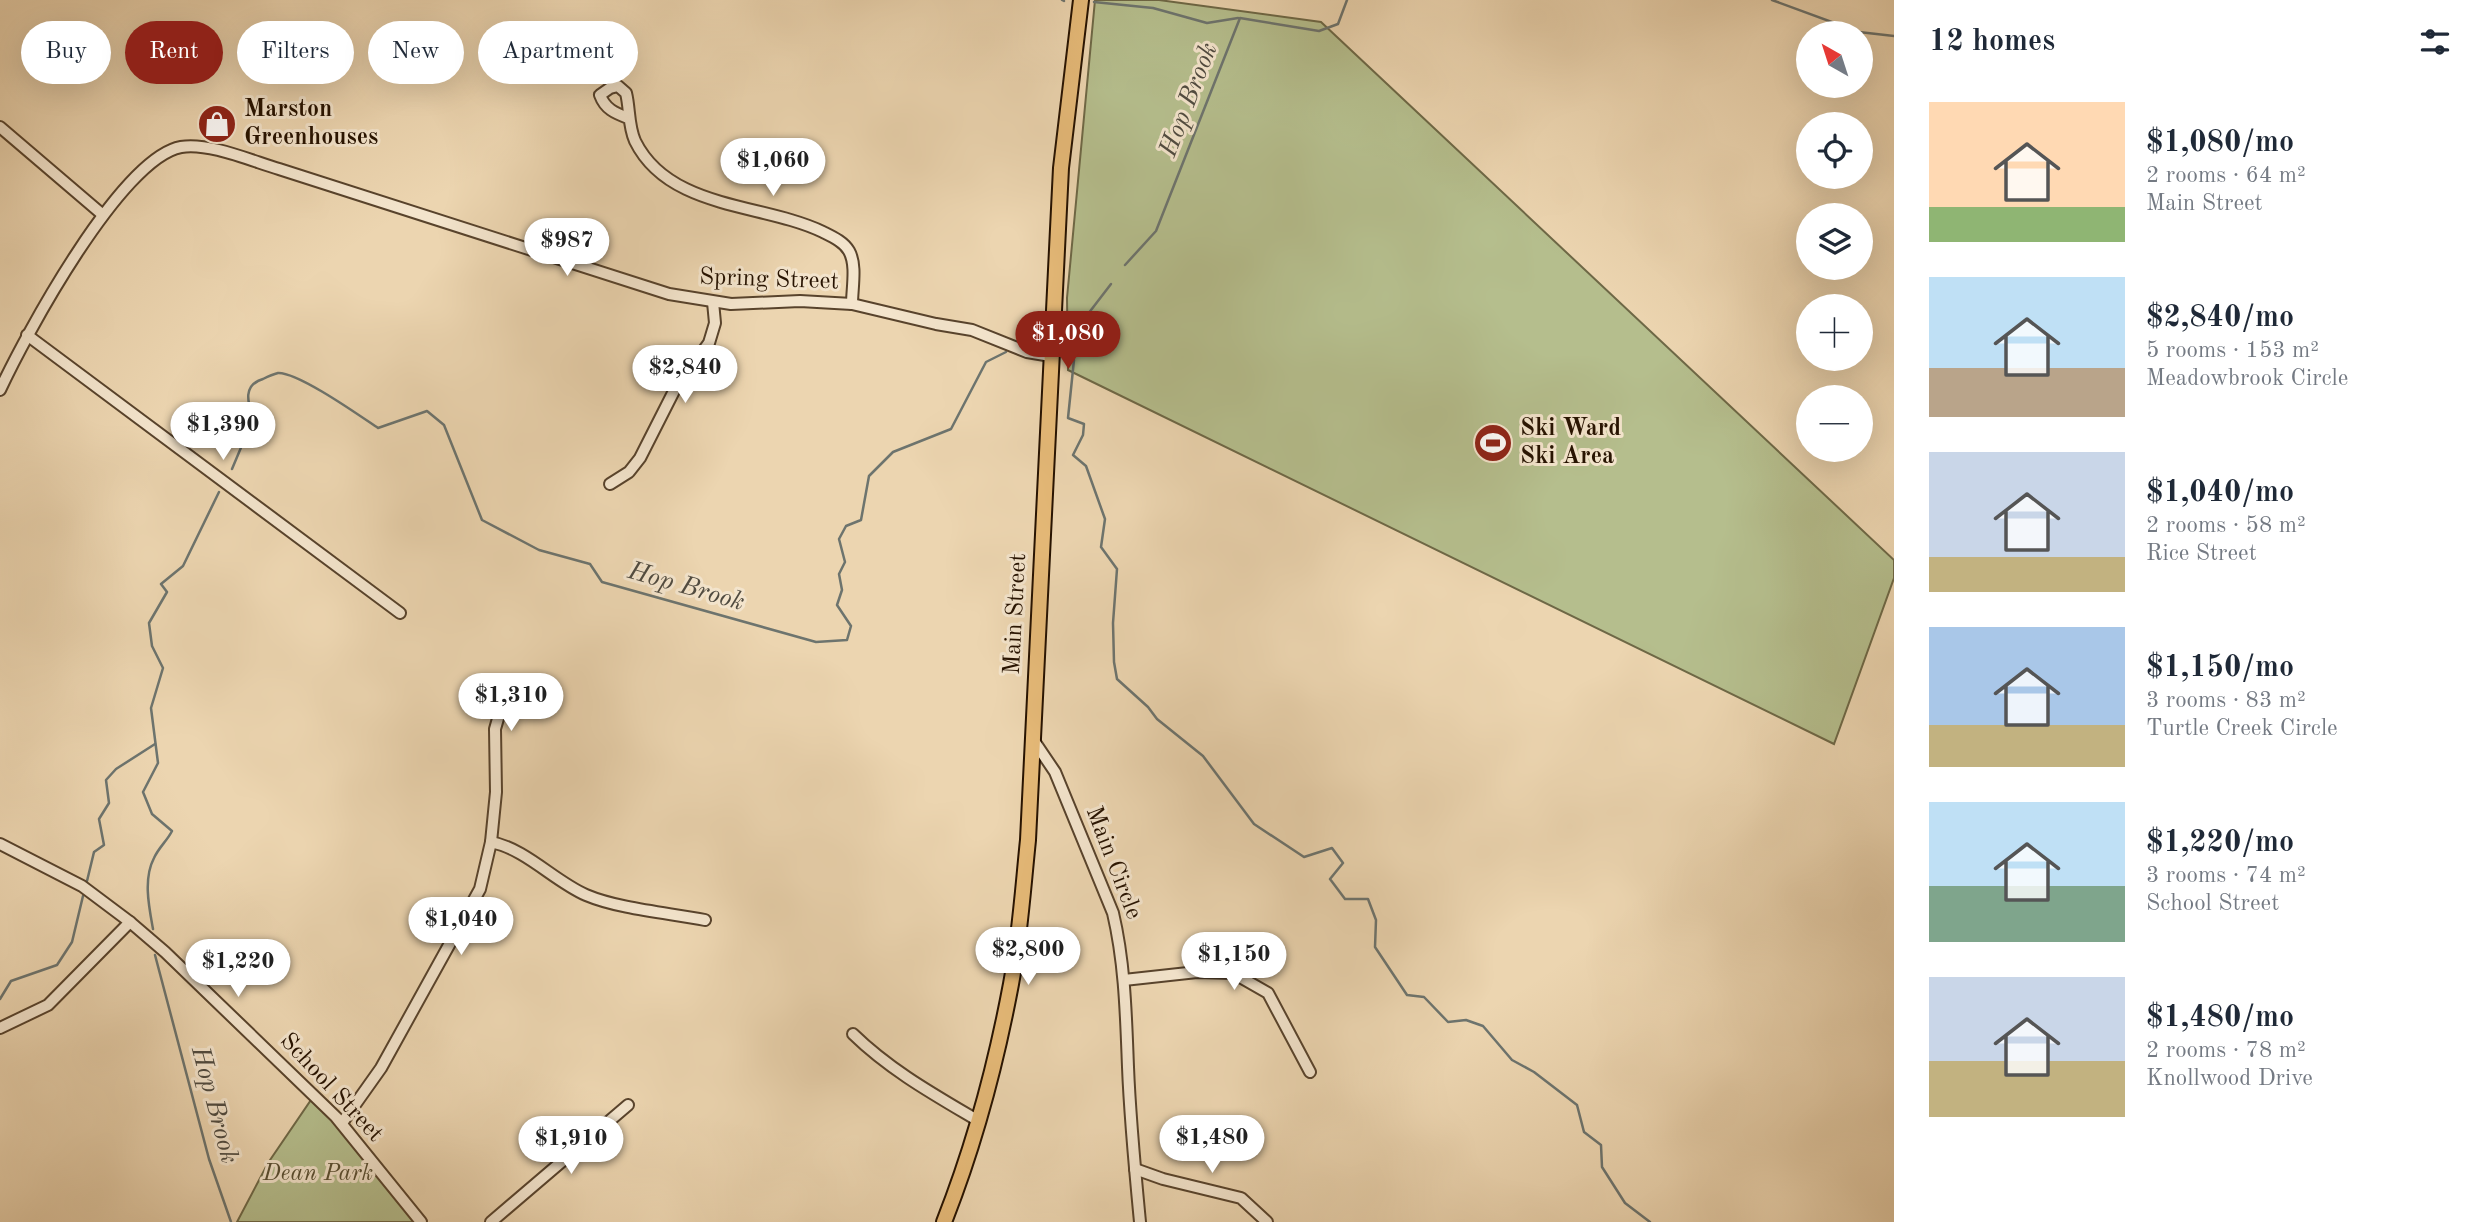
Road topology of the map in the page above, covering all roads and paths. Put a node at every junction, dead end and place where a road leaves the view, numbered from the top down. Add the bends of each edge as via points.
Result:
1 (1081, 0) edge
2 (628, 118) dead end
3 (0, 127) edge
4 (103, 215) junction
5 (713, 302) junction
6 (852, 304) junction
7 (27, 335) junction
8 (1051, 356) junction
9 (0, 390) edge
10 (610, 484) dead end
11 (400, 613) dead end
12 (503, 701) dead end
13 (1032, 738) junction
14 (491, 842) junction
15 (0, 844) edge
16 (705, 920) dead end
17 (130, 922) junction
18 (1124, 980) junction
19 (0, 1028) edge
20 (853, 1034) dead end
21 (1310, 1072) dead end
22 (628, 1105) dead end
23 (977, 1120) junction
24 (341, 1123) junction
25 (1135, 1169) junction
26 (421, 1222) edge
27 (491, 1222) edge
28 (944, 1222) edge
29 (1140, 1222) edge
30 (1266, 1222) edge

1 - 8 main road, Main Street via 1061,169
2 - 6 street via 648,159 673,182 705,197 816,229 845,245 853,263
3 - 4 street
4 - 5 street, Spring Street via 154,160 176,148 195,146 668,294
4 - 7 street, Spring Street
5 - 6 street, Spring Street
5 - 10 street via 715,323 709,343 675,389 640,458
6 - 8 street, Spring Street via 972,330 1027,352
7 - 9 street, Spring Street
7 - 11 street
8 - 13 main road, Main Street
12 - 14 street via 495,729
13 - 18 street, Main Circle via 1055,772 1114,913
13 - 23 main road, Main Street via 1023,897 1011,981
14 - 16 street via 595,898
14 - 24 street via 474,901 381,1068
15 - 17 street, School Street via 82,886
17 - 19 street via 48,1005
17 - 24 street, School Street
18 - 21 street via 1233,973 1268,993
18 - 25 street, Main Circle
20 - 23 street via 901,1074
22 - 27 street
23 - 28 main road, Main Street
24 - 26 street, School Street
25 - 29 street, Main Circle
25 - 30 street via 1241,1198

